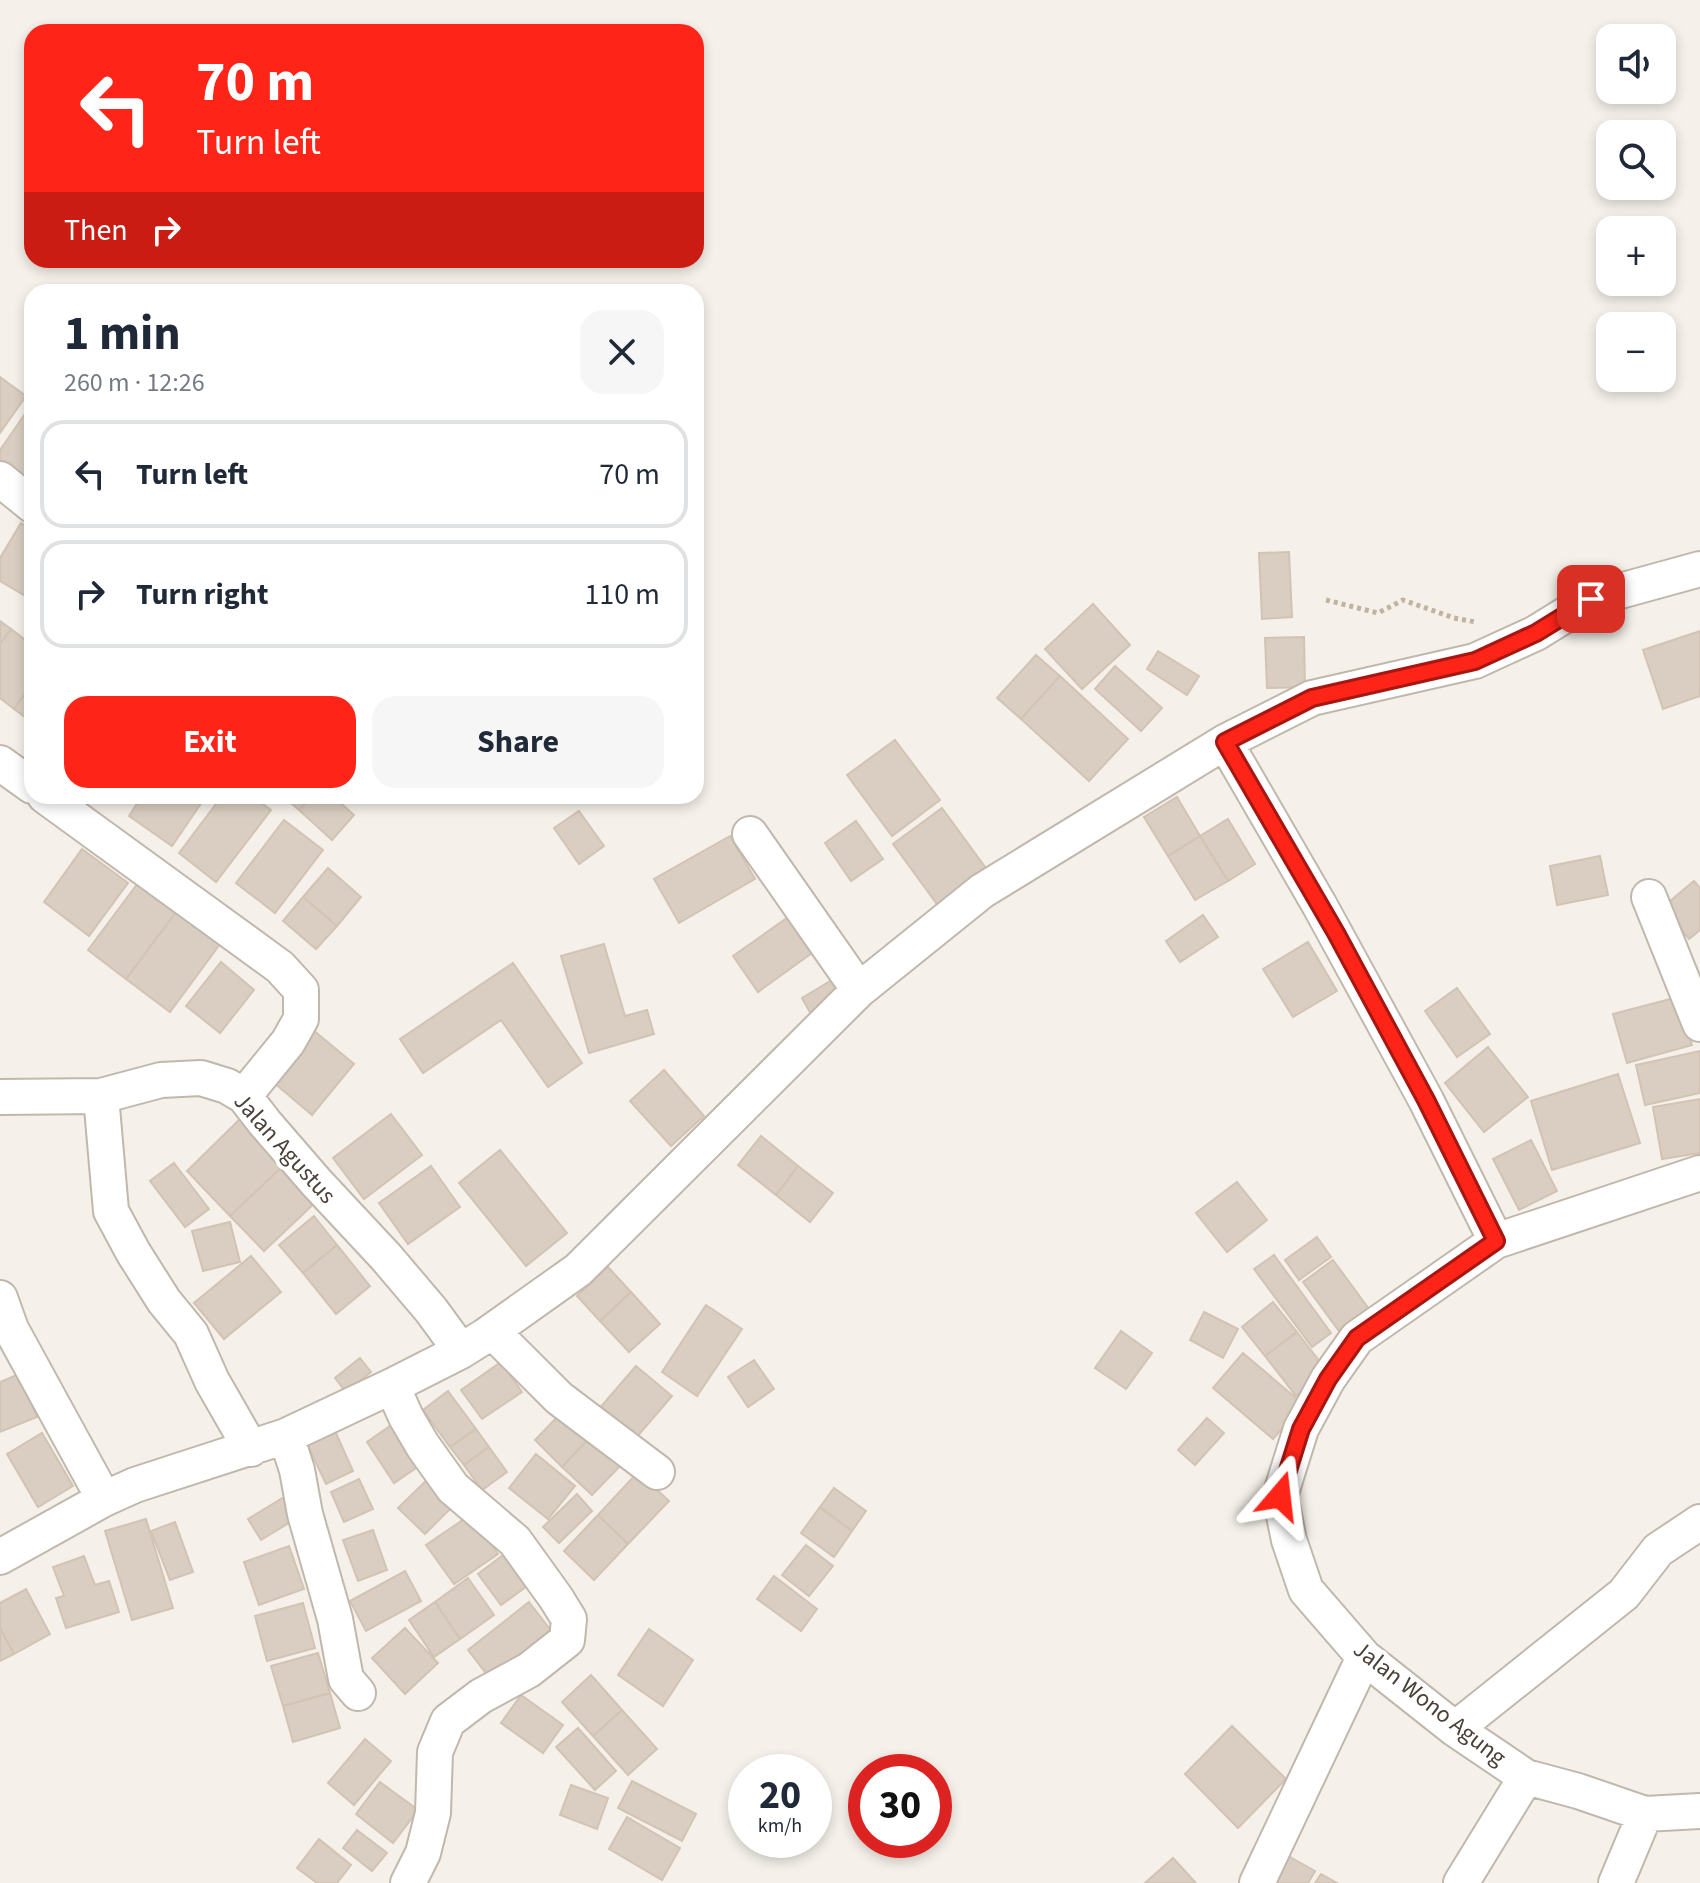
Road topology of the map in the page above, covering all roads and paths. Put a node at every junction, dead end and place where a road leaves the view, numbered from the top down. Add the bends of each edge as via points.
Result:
1 (0, 479) edge
2 (24, 498) edge
3 (1700, 569) edge
4 (1326, 600) dead end
5 (1484, 623) dead end
6 (1225, 742) junction
7 (0, 763) edge
8 (24, 780) edge
9 (56, 804) edge
10 (750, 834) dead end
11 (1649, 897) dead end
12 (859, 990) junction
13 (1700, 1024) edge
14 (101, 1096) junction
15 (244, 1096) junction
16 (0, 1097) edge
17 (1700, 1173) edge
18 (1496, 1241) junction
19 (0, 1298) edge
20 (492, 1331) junction
21 (461, 1351) junction
22 (392, 1386) junction
23 (286, 1436) junction
24 (251, 1449) junction
25 (657, 1472) dead end
26 (104, 1499) junction
27 (1700, 1522) edge
28 (0, 1557) edge
29 (1364, 1657) junction
30 (358, 1693) dead end
31 (1455, 1729) junction
32 (1526, 1777) junction
33 (1700, 1811) edge
34 (1645, 1814) junction
35 (408, 1883) edge
36 (1257, 1883) edge
37 (1461, 1883) edge
38 (1616, 1883) edge

1 - 2 street
3 - 6 street via 1591,599 1536,633 1475,661 1312,698
4 - 5 path via 1378,613 1403,600
6 - 12 street via 982,891
6 - 18 street via 1403,1058
7 - 8 street
9 - 15 street via 280,967 301,990 301,1019
10 - 12 street
11 - 13 street
12 - 20 street via 578,1270
14 - 15 street, Jalan Agustus via 161,1080 201,1078
14 - 16 street, Jalan Agustus
14 - 24 street via 111,1211 164,1301 191,1334
15 - 21 street, Jalan Agustus
17 - 18 street, Jalan Wono Agung
18 - 29 street, Jalan Wono Agung via 1357,1338 1328,1379 1296,1443 1280,1496 1289,1540 1306,1590
19 - 26 street via 11,1329
20 - 21 street
20 - 25 street via 559,1398
21 - 22 street
22 - 23 street
22 - 35 street via 423,1446 453,1488 515,1541 569,1619 567,1640 448,1721 435,1752 433,1813 423,1853
23 - 24 street
23 - 30 street via 346,1679
24 - 26 street
26 - 28 street
27 - 31 street via 1658,1550 1624,1594
29 - 31 street, Jalan Wono Agung
29 - 36 street
31 - 32 street, Jalan Wono Agung
32 - 34 street, Jalan Wono Agung
32 - 37 street
33 - 34 street, Jalan Wono Agung
34 - 38 street

